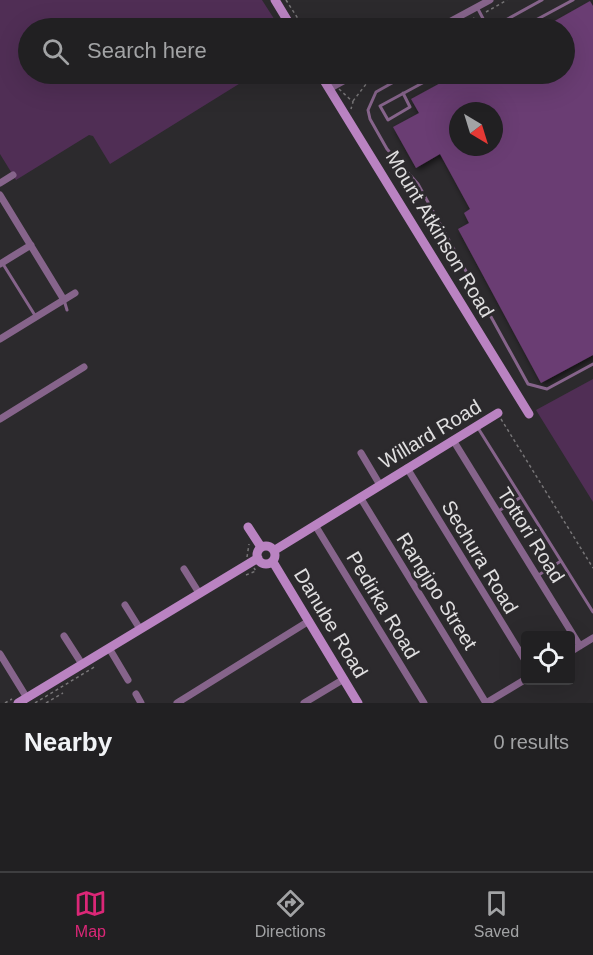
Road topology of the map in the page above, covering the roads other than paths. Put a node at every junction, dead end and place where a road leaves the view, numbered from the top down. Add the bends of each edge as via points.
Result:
1 (275, 0) edge
2 (490, 0) edge
3 (542, 0) edge
4 (558, 0) edge
5 (573, 0) edge
6 (561, 6) junction
7 (477, 7) junction
8 (286, 18) edge
9 (457, 18) edge
10 (483, 18) edge
11 (509, 18) edge
12 (539, 18) edge
13 (326, 84) edge
14 (337, 84) edge
15 (386, 84) edge
16 (420, 84) edge
17 (329, 88) junction
18 (403, 93) junction
19 (12, 175) dead end
20 (0, 183) edge
21 (0, 195) edge
22 (31, 244) junction
23 (1, 263) edge
24 (75, 293) dead end
25 (64, 300) junction
26 (67, 310) dead end
27 (36, 317) junction
28 (0, 339) edge
29 (593, 364) edge
30 (84, 367) dead end
31 (498, 413) road end
32 (529, 414) dead end
33 (0, 419) edge
34 (477, 426) junction
35 (453, 440) junction
36 (361, 453) dead end
37 (407, 468) junction
38 (380, 485) junction
39 (360, 497) junction
40 (521, 497) junction
41 (497, 512) junction
42 (315, 525) junction
43 (248, 527) dead end
44 (261, 547) junction
45 (275, 550) junction
46 (258, 558) junction
47 (561, 561) junction
48 (273, 562) junction
49 (184, 569) dead end
50 (537, 576) junction
51 (199, 593) junction
52 (125, 605) dead end
53 (593, 612) edge
54 (309, 621) junction
55 (140, 629) junction
56 (64, 636) dead end
57 (593, 638) edge
58 (580, 646) junction
59 (109, 648) junction
60 (575, 649) edge
61 (0, 654) edge
62 (521, 655) edge
63 (82, 664) junction
64 (344, 679) junction
65 (128, 680) dead end
66 (521, 681) edge
67 (136, 694) dead end
68 (23, 700) edge
69 (141, 703) edge
70 (177, 703) edge
71 (304, 703) edge
72 (358, 703) edge
73 (424, 703) edge
74 (486, 703) edge

1 - 8 street
2 - 7 street
3 - 11 lane
4 - 6 lane
5 - 6 lane
6 - 12 lane
7 - 9 street
7 - 10 lane
13 - 17 street, Mount Atkinson Road
14 - 17 street
15 - 29 lane via 376,92 368,110 370,119 387,149 418,184 528,384 547,389
16 - 18 lane
17 - 32 street, Mount Atkinson Road
18 - 18 lane via 410,107 388,120 380,106
19 - 20 street
21 - 22 street
22 - 23 street
22 - 25 street
23 - 27 lane
24 - 25 street
25 - 26 lane
25 - 27 street
27 - 28 street
30 - 33 street
31 - 34 street, Willard Road
34 - 35 street, Willard Road
34 - 40 lane
35 - 37 street, Willard Road
35 - 41 street, Tottori Road
36 - 38 street, Willard Road
37 - 38 street, Willard Road
37 - 62 street, Sechura Road
38 - 39 street, Willard Road
39 - 42 street, Willard Road
39 - 74 street, Rangipo Street
40 - 41 lane
40 - 47 lane
41 - 50 street, Tottori Road
42 - 45 street, Willard Road
42 - 73 street, Pedirka Road
43 - 44 street
44 - 45 street
44 - 46 street
45 - 48 street
46 - 48 street via 264,564
46 - 51 street
47 - 50 lane
47 - 53 lane
48 - 54 street, Danube Road
49 - 51 street
50 - 58 street, Tottori Road
51 - 55 street
52 - 55 street
54 - 64 street, Danube Road
54 - 70 street
55 - 59 street
56 - 63 street
57 - 58 street
58 - 60 street
59 - 63 street
59 - 65 street
61 - 68 street
63 - 68 street
64 - 71 street
64 - 72 street, Danube Road
66 - 74 street
67 - 69 street

